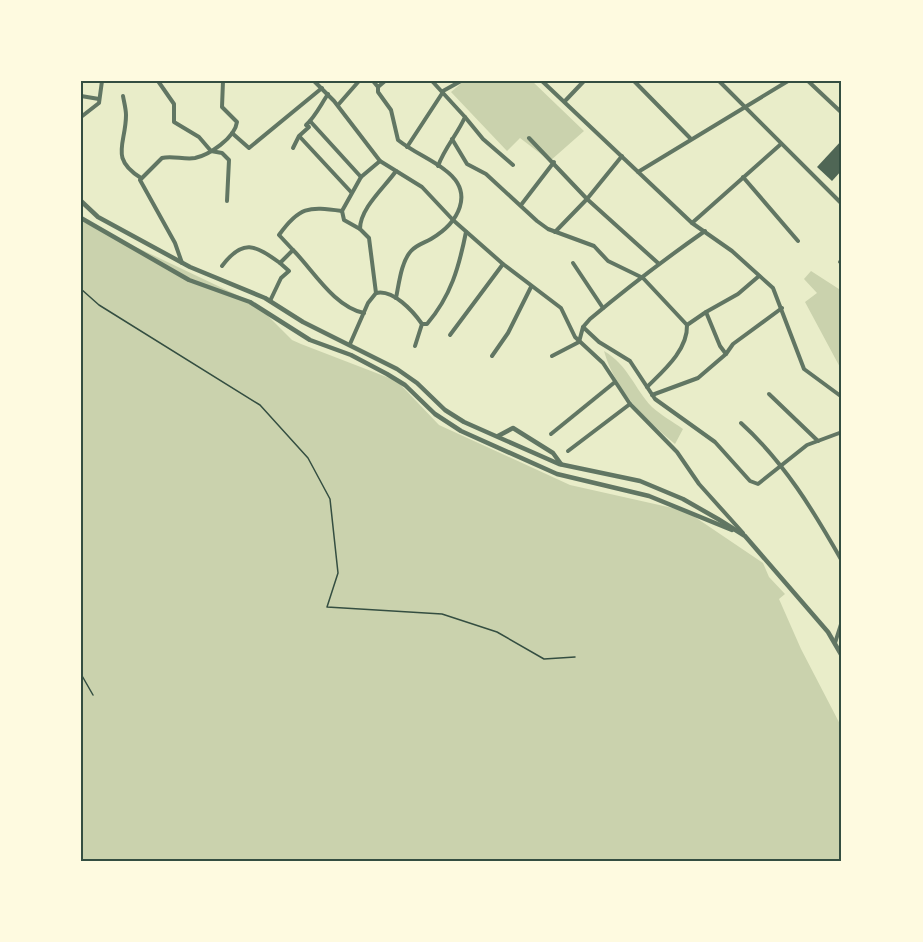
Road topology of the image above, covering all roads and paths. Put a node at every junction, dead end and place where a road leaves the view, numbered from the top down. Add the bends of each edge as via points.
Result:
1 (102, 81) edge
2 (158, 81) edge
3 (223, 81) edge
4 (314, 81) edge
5 (359, 81) edge
6 (373, 81) edge
7 (385, 81) edge
8 (432, 81) edge
9 (461, 81) edge
10 (542, 81) edge
11 (584, 81) edge
12 (634, 81) edge
13 (719, 81) edge
14 (788, 81) edge
15 (808, 81) edge
16 (378, 87) junction
17 (322, 88) junction
18 (443, 92) junction
19 (328, 94) junction
20 (81, 96) edge
21 (123, 96) dead end
22 (99, 99) junction
23 (565, 101) junction
24 (338, 105) junction
25 (746, 106) junction
26 (842, 112) edge
27 (81, 117) edge
28 (465, 117) junction
29 (310, 121) junction
30 (232, 133) junction
31 (300, 137) junction
32 (529, 138) dead end
33 (690, 138) junction
34 (453, 139) junction
35 (781, 144) junction
36 (407, 147) junction
37 (293, 148) dead end
38 (211, 151) junction
39 (622, 156) junction
40 (380, 161) junction
41 (554, 162) junction
42 (513, 165) dead end
43 (438, 166) junction
44 (396, 171) junction
45 (638, 172) junction
46 (361, 177) junction
47 (743, 177) junction
48 (141, 178) junction
49 (351, 192) junction
50 (587, 199) junction
51 (81, 201) edge
52 (227, 201) dead end
53 (842, 204) edge
54 (521, 205) junction
55 (342, 211) junction
56 (81, 218) edge
57 (453, 220) junction
58 (692, 223) junction
59 (360, 229) junction
60 (705, 231) junction
61 (466, 232) junction
62 (555, 232) junction
63 (798, 241) dead end
64 (293, 250) junction
65 (182, 263) junction
66 (280, 263) junction
67 (573, 263) dead end
68 (658, 263) junction
69 (503, 264) junction
70 (222, 266) dead end
71 (759, 276) junction
72 (644, 278) junction
73 (531, 287) junction
74 (81, 290) edge
75 (376, 293) junction
76 (396, 298) junction
77 (270, 301) junction
78 (603, 308) junction
79 (782, 308) junction
80 (706, 312) junction
81 (364, 313) junction
82 (422, 324) junction
83 (687, 325) junction
84 (583, 327) junction
85 (450, 335) dead end
86 (579, 342) junction
87 (350, 344) junction
88 (415, 345) dead end
89 (726, 354) junction
90 (492, 356) dead end
91 (552, 356) dead end
92 (615, 382) junction
93 (647, 387) junction
94 (770, 394) dead end
95 (652, 395) junction
96 (842, 397) edge
97 (630, 404) junction
98 (741, 423) dead end
99 (842, 432) edge
100 (551, 434) dead end
101 (498, 436) junction
102 (818, 441) junction
103 (568, 451) dead end
104 (561, 464) junction
105 (781, 467) junction
106 (745, 536) junction
107 (842, 561) edge
108 (842, 621) edge
109 (835, 643) junction
110 (842, 656) edge
111 (575, 657) dead end
112 (81, 674) edge
113 (93, 695) dead end

1 - 22 street
2 - 38 street via 174,105 174,122 199,137
3 - 30 street via 222,107 237,122
4 - 17 street
5 - 24 street
6 - 16 street
7 - 16 street
8 - 18 street
9 - 18 street
10 - 23 street
11 - 23 street
12 - 33 street
13 - 25 street
14 - 25 street
15 - 26 street
16 - 36 street via 391,110 398,140
17 - 19 street
17 - 30 street via 249,148
18 - 28 street
18 - 36 street
19 - 24 street
19 - 29 street
20 - 22 street
21 - 48 street via 126,115 120,149 128,167
22 - 27 street via 99,104
23 - 39 street
24 - 40 street
25 - 33 street
25 - 35 street
28 - 34 street
28 - 42 street
29 - 31 street
29 - 46 street
30 - 38 street
31 - 37 street
31 - 49 street
32 - 41 street
33 - 45 street
34 - 43 street via 446,145
34 - 54 street via 467,164 486,174
35 - 47 street
35 - 53 street
36 - 43 street
38 - 48 street via 196,158 162,158
38 - 52 street via 222,153 230,163
39 - 45 street
39 - 50 street
40 - 44 street
40 - 46 street
41 - 50 street
41 - 54 street
43 - 57 street via 458,183 463,194 463,204
44 - 57 street via 426,190
44 - 59 street via 367,210
45 - 58 street
46 - 49 street
47 - 58 street
47 - 63 street
48 - 65 street
49 - 55 street
50 - 62 street
50 - 68 street
51 - 65 street via 98,217
54 - 62 street
55 - 59 street via 344,220
55 - 64 street via 314,209 295,214 279,235
56 - 106 street via 189,279 250,302 310,340 387,374 461,430 557,474 649,496
57 - 61 street
57 - 76 street via 410,251 398,278
58 - 60 street
59 - 75 street via 370,243
60 - 68 street
60 - 71 street
61 - 69 street
61 - 82 street via 456,278 448,295 427,324
62 - 72 street via 594,246 608,261
64 - 66 street
64 - 81 street via 340,302
65 - 77 street
66 - 70 street via 249,246 234,252
66 - 77 street via 289,271 281,278
67 - 78 street
68 - 72 street
69 - 73 street
69 - 85 street
71 - 79 street via 773,288
71 - 80 street via 738,294
72 - 78 street
72 - 83 street
73 - 86 street via 561,308
73 - 90 street
74 - 111 path via 260,405 308,458 330,499 338,573 327,607 442,614 498,632 544,659
75 - 76 street via 385,292
75 - 81 street
76 - 82 street
77 - 87 street
78 - 84 street
79 - 89 street via 733,344
79 - 96 street via 804,369
80 - 83 street
80 - 89 street
81 - 87 street
82 - 88 street
83 - 93 street via 687,333 672,362
84 - 86 street
84 - 93 street via 630,361
86 - 91 street
86 - 92 street via 603,363
87 - 101 street via 405,375 452,415
89 - 95 street via 698,378
92 - 97 street
92 - 100 street
93 - 95 street
94 - 102 street
95 - 105 street via 715,442 750,481 758,484
97 - 103 street
97 - 106 street via 677,452 699,484
98 - 105 street via 771,450
99 - 102 street
101 - 104 street
101 - 104 street via 513,428 553,453
102 - 105 street
104 - 106 street via 640,481 683,499
105 - 107 street via 804,495
106 - 109 street
108 - 109 street
109 - 110 street
112 - 113 path

